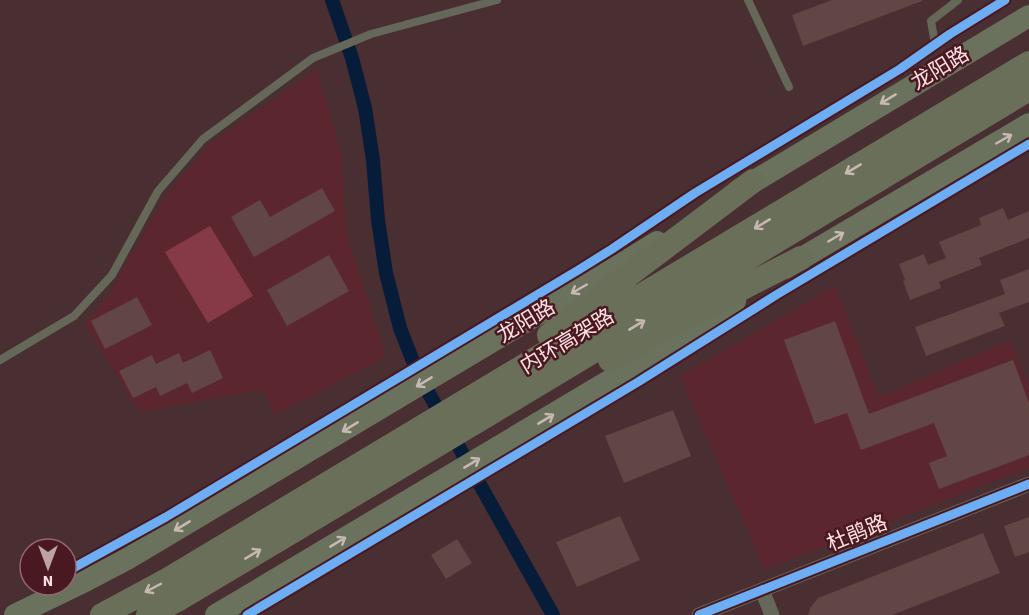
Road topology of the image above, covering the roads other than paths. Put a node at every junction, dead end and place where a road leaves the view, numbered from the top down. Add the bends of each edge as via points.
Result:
1 (497, 0) edge
2 (748, 0) edge
3 (958, 0) edge
4 (1029, 16) edge
5 (935, 44) dead end
6 (1029, 63) edge
7 (789, 87) dead end
8 (1029, 89) edge
9 (1029, 124) edge
10 (753, 181) junction
11 (817, 203) junction
12 (801, 258) joint
13 (0, 360) edge
14 (477, 417) junction
15 (425, 437) junction
16 (1029, 484) edge
17 (762, 590) junction
18 (15, 615) edge
19 (102, 615) edge
20 (148, 615) edge
21 (216, 615) edge
22 (699, 615) edge
23 (772, 615) edge

1 - 13 lane via 372,34 314,58 203,140 158,190 112,275 74,316
2 - 7 lane
3 - 5 lane via 931,21
4 -> 10 main road, 龙阳路
6 -> 11 highway, 内环高架路
8 - 11 highway, 内环高架路
12 -> 9 main road
10 - 14 highway via 561,327
10 -> 18 main road, 龙阳路 via 607,273 127,559
11 - 14 highway, 内环高架路
14 -> 12 highway via 576,380 670,325
14 - 15 highway, 内环高架路
21 -> 14 main road via 448,477
15 -> 19 highway, 内环高架路 via 274,516
20 -> 15 highway, 内环高架路 via 392,472
16 - 17 street, 杜鹃路
17 - 22 street, 杜鹃路
17 - 23 street

